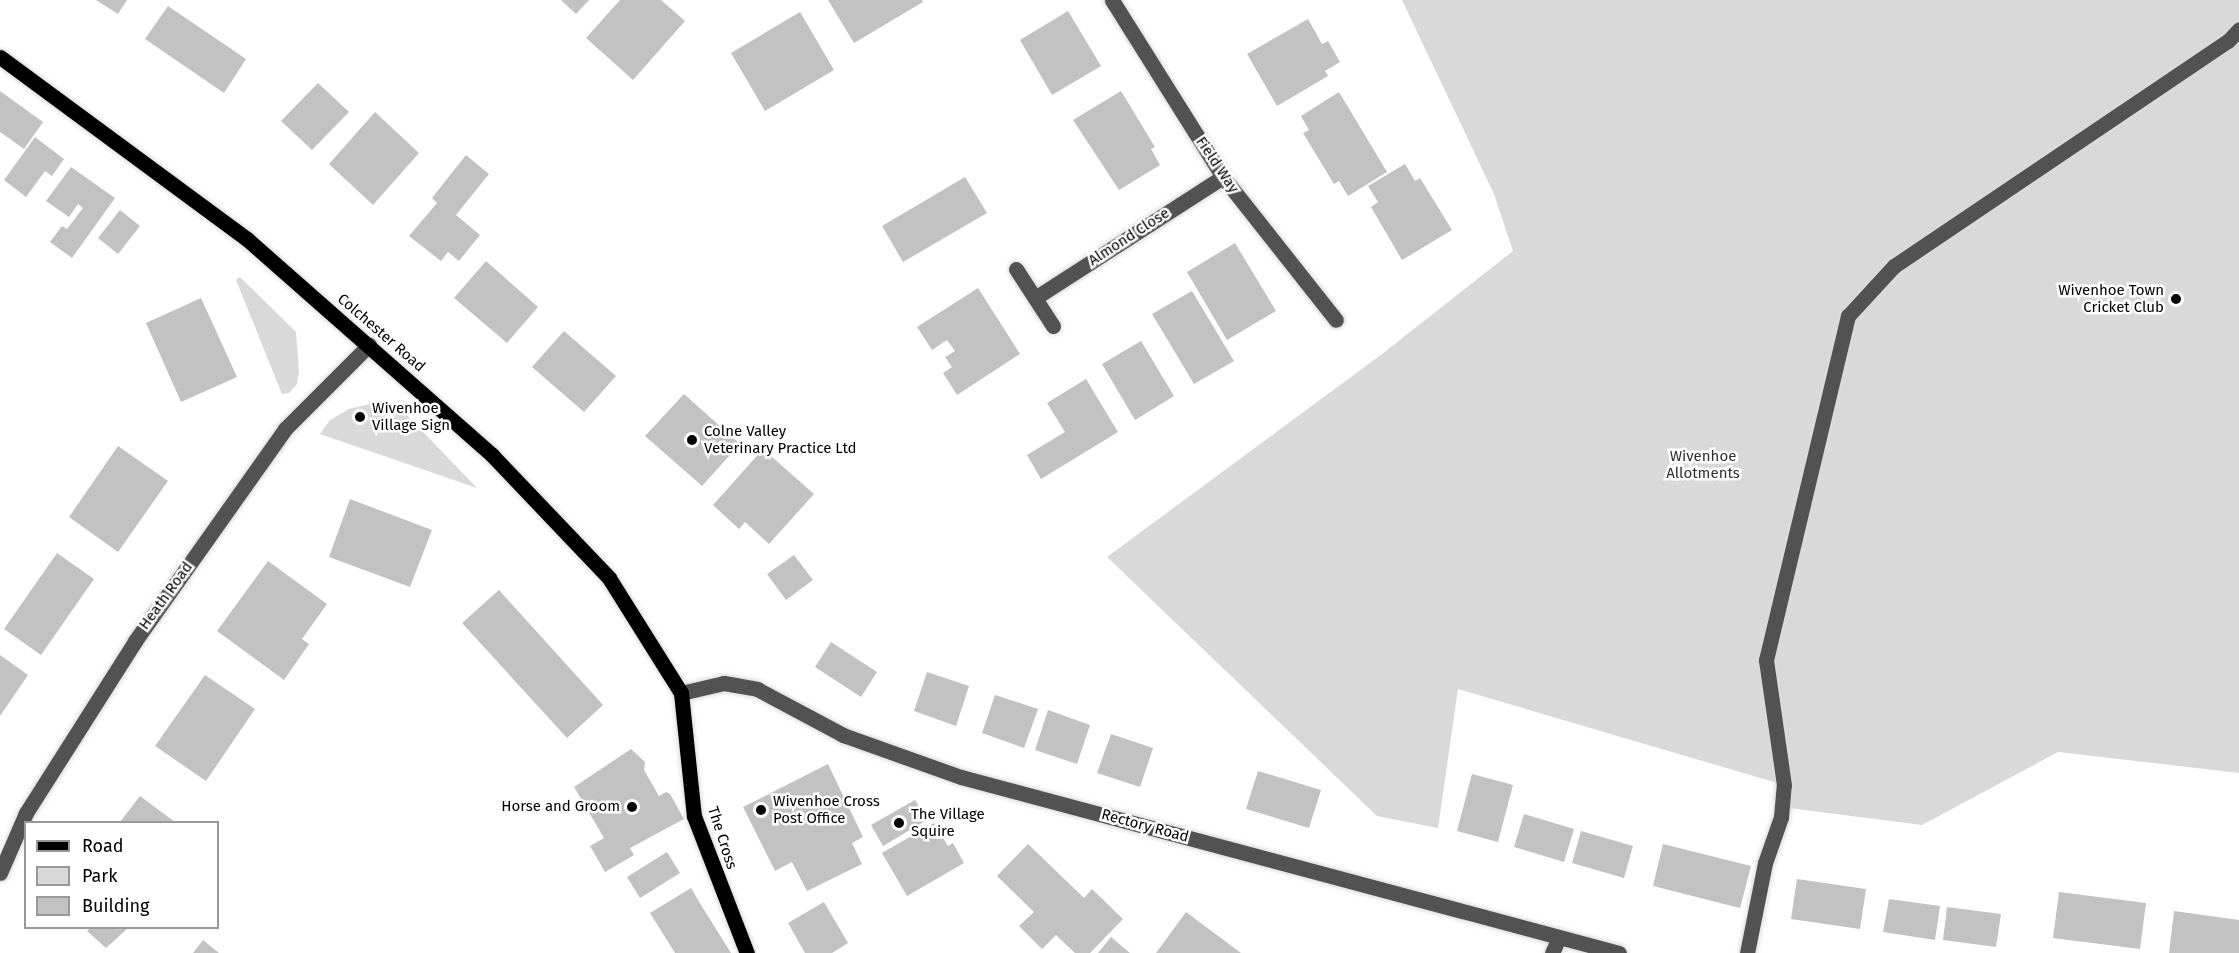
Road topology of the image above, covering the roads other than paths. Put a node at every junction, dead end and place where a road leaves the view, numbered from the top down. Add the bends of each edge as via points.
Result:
1 (1112, 0) edge
2 (2239, 29) edge
3 (0, 57) edge
4 (1223, 177) junction
5 (1016, 269) dead end
6 (1035, 298) junction
7 (1336, 320) dead end
8 (1053, 326) dead end
9 (369, 345) junction
10 (681, 693) junction
11 (0, 873) edge
12 (1558, 937) junction
13 (747, 953) edge
14 (1552, 953) edge
15 (1619, 953) edge
16 (1747, 953) edge

1 - 4 street, Field Way
2 - 16 street via 2228,41 1894,266 1848,316 1766,660 1784,785 1781,818 1765,862
3 - 9 main road, Colchester Road via 246,239
4 - 6 street, Almond Close
4 - 7 street, Field Way
5 - 6 street
6 - 8 street
9 - 10 main road, Colchester Road via 492,455 609,578
9 - 11 street, Heath Road via 285,429 135,641 31,804
10 - 12 street, Rectory Road via 724,683 757,689 843,735 961,777
10 - 13 main road, The Cross via 694,816
12 - 14 street
12 - 15 street, Rectory Road

